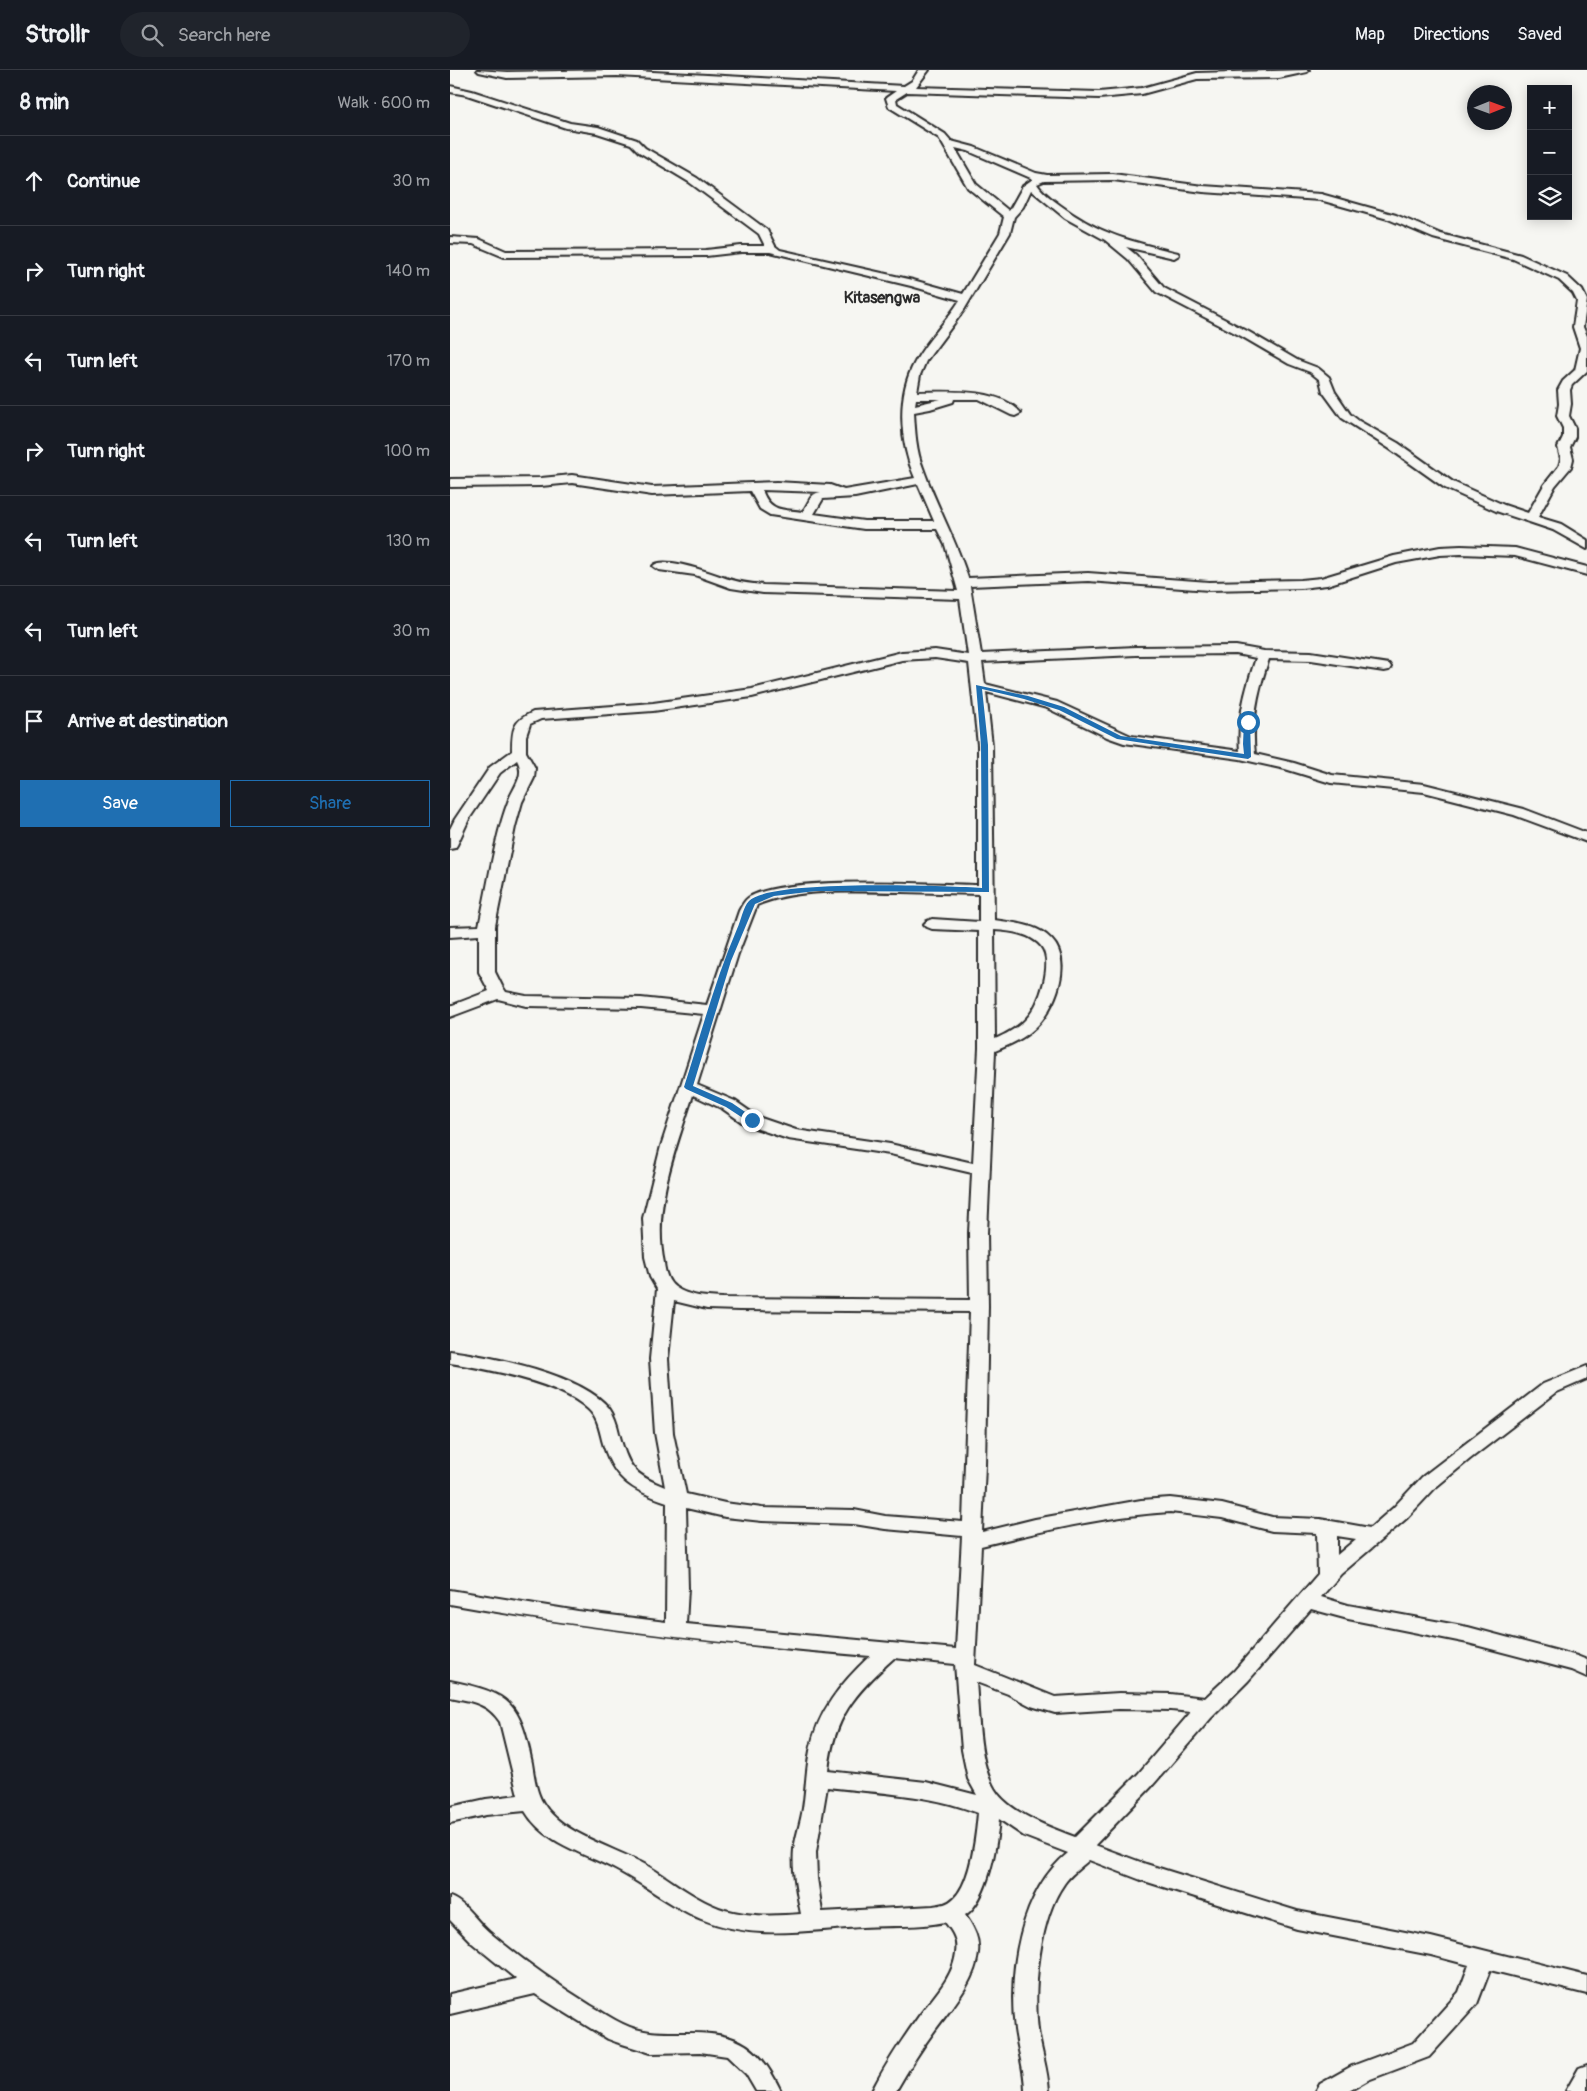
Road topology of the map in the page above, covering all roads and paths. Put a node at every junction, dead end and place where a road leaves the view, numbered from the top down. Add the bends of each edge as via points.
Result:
1 (482, 70) edge
2 (924, 70) edge
3 (1304, 70) edge
4 (552, 71) edge
5 (450, 89) edge
6 (904, 89) junction
7 (948, 143) junction
8 (1047, 178) junction
9 (1032, 184) junction
10 (1009, 216) junction
11 (450, 240) edge
12 (1110, 240) junction
13 (772, 249) junction
14 (1174, 254) dead end
15 (966, 298) junction
16 (960, 395) joint
17 (910, 402) junction
18 (1015, 413) dead end
19 (922, 480) junction
20 (450, 483) edge
21 (754, 486) junction
22 (842, 494) junction
23 (805, 516) junction
24 (1531, 518) junction
25 (941, 524) junction
26 (1587, 545) edge
27 (659, 566) dead end
28 (1587, 571) edge
29 (964, 588) junction
30 (1264, 655) junction
31 (975, 659) junction
32 (1384, 667) dead end
33 (978, 687) junction
34 (519, 752) junction
35 (1248, 757) junction
36 (1587, 838) edge
37 (450, 845) edge
38 (986, 890) junction
39 (932, 924) dead end
40 (986, 925) junction
41 (487, 930) junction
42 (450, 932) edge
43 (499, 993) junction
44 (713, 1010) junction
45 (450, 1012) edge
46 (987, 1048) junction
47 (688, 1087) junction
48 (981, 1170) junction
49 (666, 1289) junction
50 (979, 1306) junction
51 (450, 1357) edge
52 (1587, 1372) edge
53 (677, 1497) junction
54 (1326, 1527) junction
55 (972, 1536) junction
56 (1372, 1536) junction
57 (1328, 1576) junction
58 (450, 1597) edge
59 (1307, 1601) junction
60 (676, 1630) junction
61 (889, 1651) junction
62 (966, 1663) junction
63 (1587, 1669) edge
64 (450, 1689) edge
65 (1210, 1706) junction
66 (817, 1778) junction
67 (531, 1802) junction
68 (989, 1804) junction
69 (450, 1815) edge
70 (1082, 1849) junction
71 (450, 1906) edge
72 (950, 1912) junction
73 (813, 1921) junction
74 (1482, 1959) junction
75 (538, 1984) junction
76 (1587, 1985) edge
77 (450, 2004) edge
78 (1587, 2075) edge
79 (769, 2091) edge
80 (884, 2091) edge
81 (1037, 2091) edge
82 (1328, 2091) edge
83 (1578, 2091) edge

1 - 4 street via 507,74
2 - 6 street
3 - 6 street via 1279,74 1197,76 1142,91 1099,95
4 - 6 street
5 - 13 street via 562,124 598,130 634,142 693,180 763,232
6 - 7 street via 891,98 892,104 936,131
7 - 8 street
7 - 10 street via 973,188
8 - 9 street
8 - 24 street via 1113,177 1213,190 1321,197 1392,217 1437,236 1525,260 1564,278 1582,301 1578,327 1586,348 1581,371 1564,390 1563,416 1569,428 1564,448 1565,467
9 - 10 street via 1022,192 1017,210
9 - 12 street via 1038,193 1070,218
10 - 15 street via 1005,233
11 - 13 street via 475,241 504,254 706,253
12 - 14 street
12 - 24 street via 1132,257 1160,290 1320,374 1346,416 1359,426 1449,485
13 - 15 street
15 - 17 street via 921,361 914,375
16 - 17 street via 930,406
16 - 18 street via 988,398
17 - 19 street via 912,449
19 - 22 street
19 - 25 street
20 - 21 street via 572,479 652,491
21 - 22 street via 830,489
21 - 23 street via 764,508
22 - 23 street via 819,496
23 - 25 street via 886,526
24 - 26 street via 1557,527
25 - 29 street
27 - 29 street via 763,589
28 - 29 street via 1515,552 1462,550 1394,560 1322,582 1301,584 1209,586 1088,577
29 - 31 street
30 - 31 street via 1236,650 1172,650
30 - 32 street via 1304,655
30 - 35 street via 1250,701 1246,734
31 - 33 street
31 - 34 street via 934,654 909,655 752,693 653,707 538,715 522,725
33 - 35 street via 1061,708 1119,738
33 - 38 street via 985,745
34 - 37 street via 496,770 462,819
34 - 41 street via 528,768 527,778 515,802 508,827
35 - 36 street via 1320,777 1424,788 1488,803
38 - 40 street
38 - 44 street via 816,889 762,897 752,902 743,921
39 - 40 street
40 - 46 street
40 - 46 street via 1024,929 1038,936 1053,951 1055,961 1039,1014 1012,1037
41 - 42 street
41 - 43 street via 487,972
43 - 44 street via 526,1001 641,1003
43 - 45 street
44 - 47 street
46 - 48 street
47 - 48 street via 729,1105 752,1120 794,1135 890,1149
47 - 49 street via 672,1135 652,1218 656,1266
48 - 50 street
49 - 50 street via 688,1300 728,1303 894,1308
49 - 53 street via 659,1359 664,1433
50 - 55 street
51 - 53 street via 488,1363 583,1394 603,1414 618,1463 627,1474 638,1482
52 - 56 street via 1550,1388 1508,1418 1429,1482
53 - 55 street via 726,1510 926,1524
53 - 60 street
54 - 55 street via 1272,1524 1222,1511 1170,1505 1141,1507
54 - 56 street
54 - 57 street
55 - 62 street
56 - 57 street
57 - 59 street
58 - 60 street
59 - 63 street via 1468,1635
59 - 65 street
60 - 61 street
61 - 62 street
61 - 66 street via 835,1711 824,1734
62 - 65 street via 1038,1700 1055,1705 1118,1701
62 - 68 street via 972,1750
64 - 67 street via 480,1695 503,1710 514,1734
65 - 70 street
66 - 68 street via 888,1784
66 - 73 street via 805,1851
67 - 69 street
67 - 73 street via 540,1817 578,1843 624,1863 690,1905 741,1922
68 - 70 street via 1032,1830
68 - 72 street via 974,1886 962,1906
70 - 74 street via 1297,1920
70 - 81 street via 1056,1878 1043,1900 1029,1960 1025,2003
71 - 75 street via 480,1937
72 - 73 street
72 - 80 street via 962,1927 967,1941 967,1958 954,1987 920,2032
74 - 76 street
74 - 82 street via 1469,1996 1421,2050 1360,2073
75 - 77 street
75 - 79 street via 616,2032 637,2040 669,2044 700,2042 734,2048 754,2067
78 - 83 street

